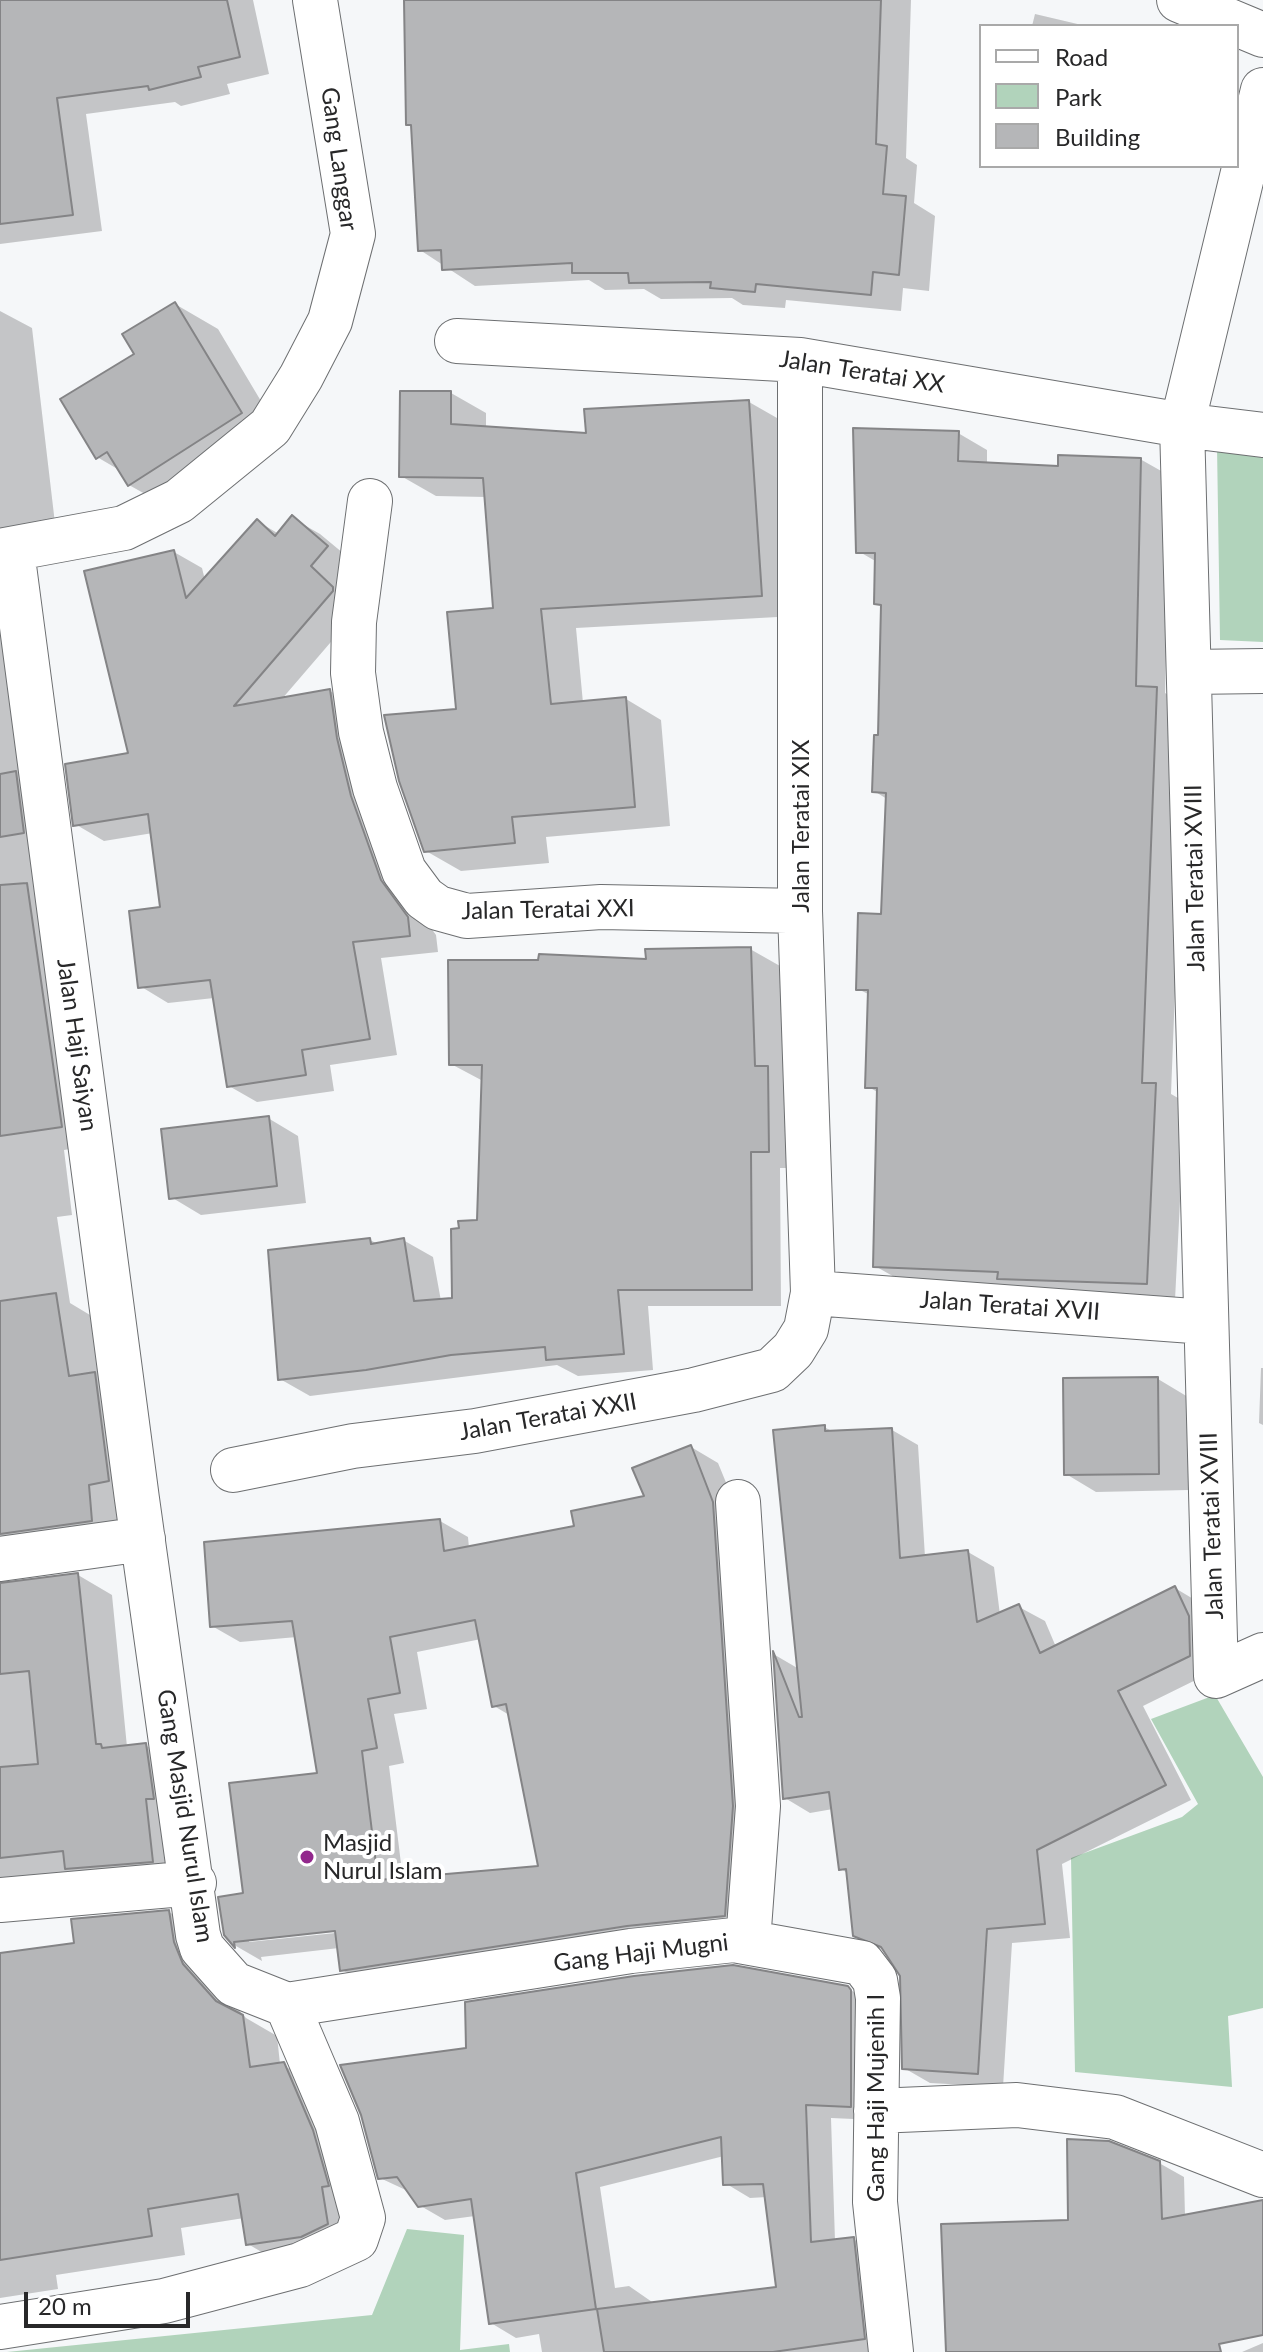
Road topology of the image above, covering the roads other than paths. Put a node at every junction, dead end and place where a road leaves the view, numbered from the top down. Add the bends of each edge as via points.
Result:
1 (315, 0) edge
2 (1179, 0) edge
3 (1237, 24) edge
4 (1239, 25) edge
5 (1263, 35) edge
6 (1263, 90) edge
7 (457, 341) dead end
8 (800, 360) junction
9 (1182, 425) junction
10 (1263, 435) edge
11 (370, 501) dead end
12 (6, 551) edge
13 (1263, 671) edge
14 (1189, 672) junction
15 (800, 911) junction
16 (813, 1293) junction
17 (1206, 1322) junction
18 (233, 1470) dead end
19 (738, 1502) dead end
20 (143, 1539) junction
21 (0, 1559) edge
22 (1263, 1655) edge
23 (194, 1883) junction
24 (0, 1900) edge
25 (748, 1942) junction
26 (287, 2005) junction
27 (876, 2111) junction
28 (1263, 2175) edge
29 (0, 2327) edge
30 (891, 2352) edge

1 - 12 street, Gang Langgar via 353,234 330,321 301,377 270,427 179,501 124,528
2 - 3 street
4 - 5 street
6 - 9 street, Jalan Teratai XVIII
7 - 8 street, Jalan Teratai XX
8 - 9 street, Jalan Teratai XX
8 - 15 street, Jalan Teratai XIX
9 - 10 street, Jalan Teratai XX
9 - 14 street, Jalan Teratai XVIII
11 - 15 street, Jalan Teratai XXI via 354,622 353,673 361,732 404,871 424,898 467,916 601,907
12 - 20 street, Jalan Haji Saiyan
13 - 14 street
14 - 17 street, Jalan Teratai XVIII
15 - 16 street, Jalan Teratai XIX
16 - 17 street, Jalan Teratai XVII
16 - 18 street, Jalan Teratai XXII via 806,1329 772,1370 596,1410 353,1446
17 - 22 street, Jalan Teratai XVIII via 1216,1676
19 - 25 street, Gang Haji Mugni via 758,1806
20 - 21 street
20 - 23 street, Gang Masjid Nurul Islam
23 - 24 street
23 - 26 street, Gang Masjid Nurul Islam via 198,1935 215,1966 234,1984
25 - 26 street, Gang Haji Mugni via 631,1951
25 - 27 street, Gang Haji Mujenih I via 862,1963 875,1980
26 - 29 street via 337,2122 363,2218 356,2239 300,2265 164,2301
27 - 28 street via 1017,2105 1115,2117
27 - 30 street, Gang Haji Mujenih I via 875,2202

